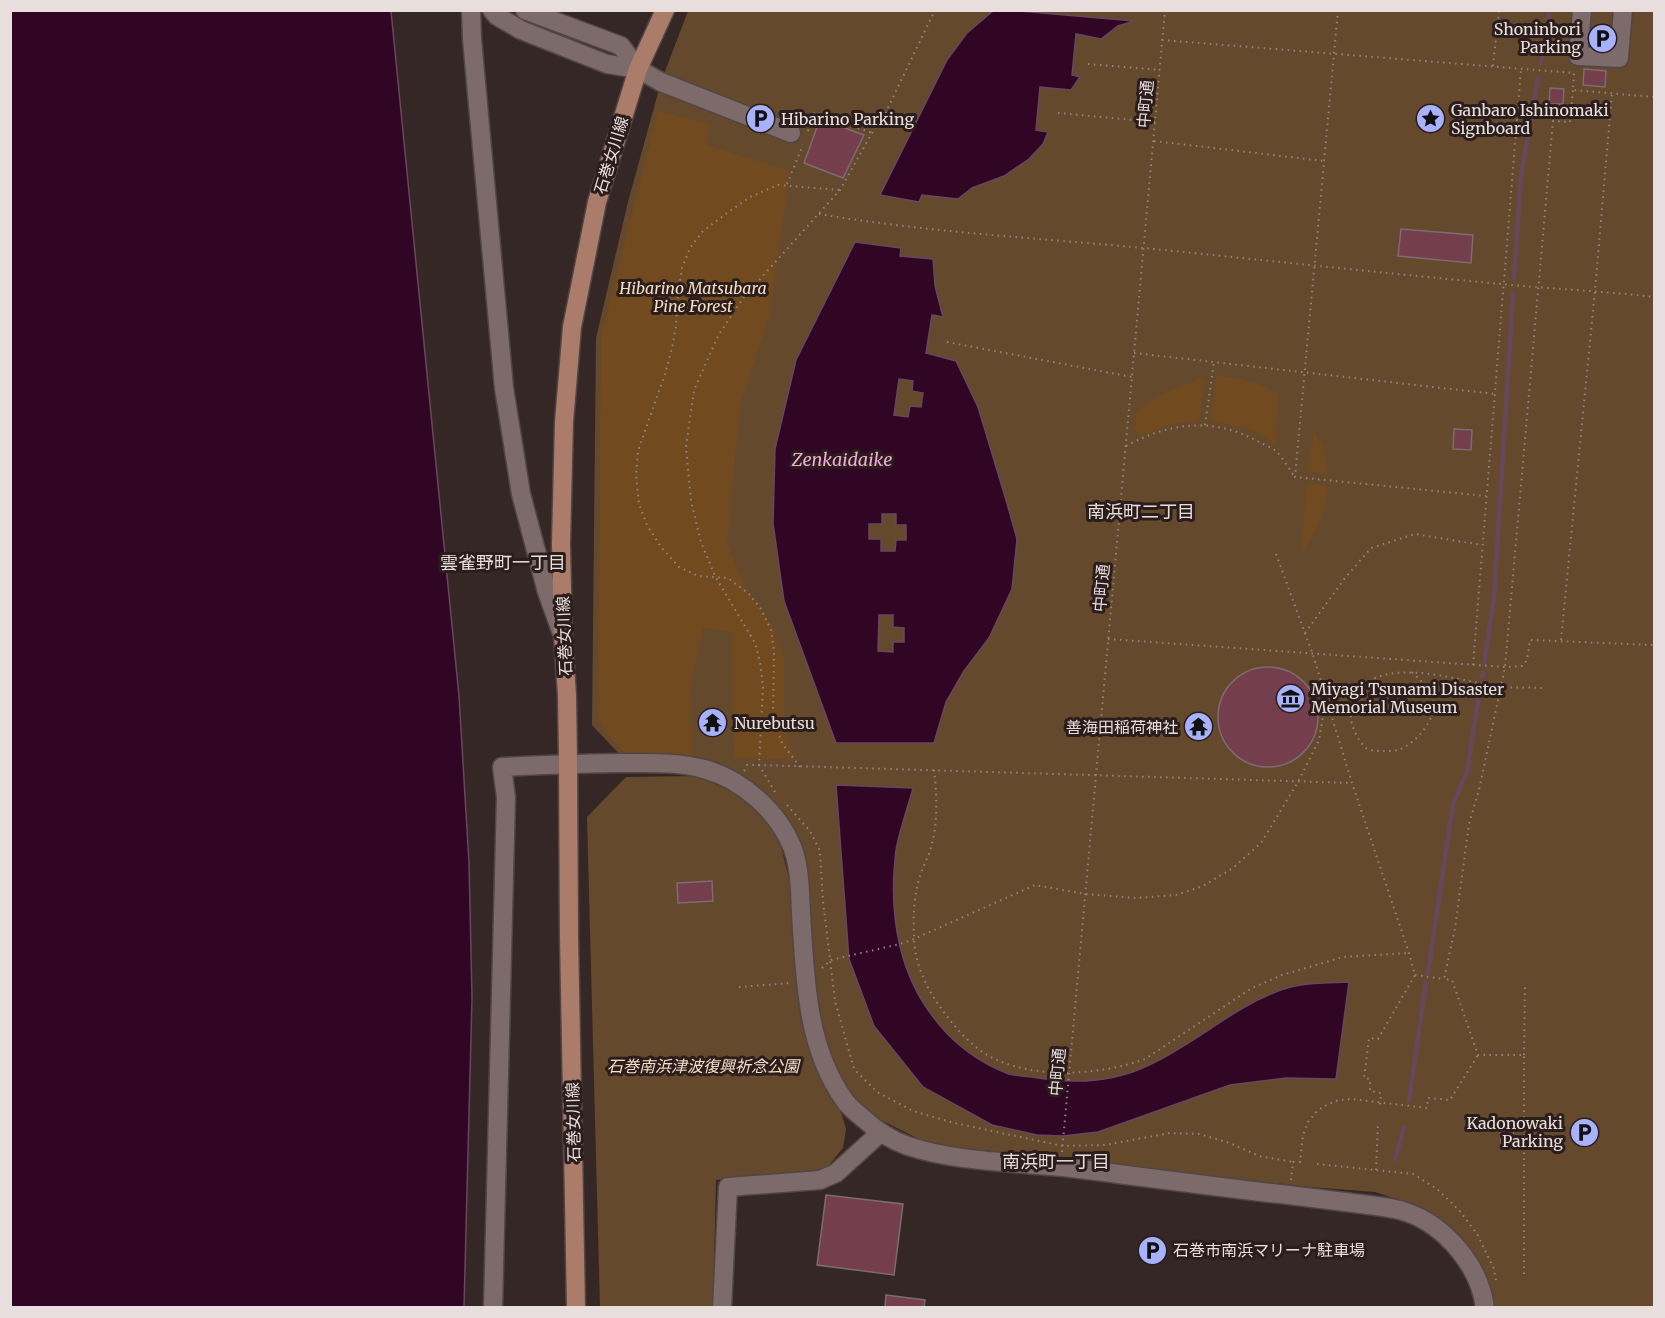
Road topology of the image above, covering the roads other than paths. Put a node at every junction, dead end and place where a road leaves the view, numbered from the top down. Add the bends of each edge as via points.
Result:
1 (471, 10) edge
2 (492, 10) edge
3 (525, 10) edge
4 (665, 10) edge
5 (1582, 10) edge
6 (1623, 10) edge
7 (638, 69) junction
8 (800, 137) road end
9 (563, 635) junction
10 (568, 763) junction
11 (880, 1133) junction
12 (493, 1308) edge
13 (576, 1308) edge
14 (722, 1308) edge
15 (1485, 1308) edge

1 - 9 street via 504,387 521,494 547,592
2 - 7 street via 521,30 607,64
3 - 7 street via 621,46
4 - 7 main road, 石巻女川線
5 - 6 street via 1578,57 1619,58
7 - 8 street via 661,82
7 - 9 main road, 石巻女川線 via 597,202 572,327 564,422
9 - 10 main road, 石巻女川線
10 - 11 street via 679,763 708,770 738,784 768,807 785,830 794,852 806,982 814,1033 825,1068 846,1104
10 - 12 street via 502,767 506,797
10 - 13 main road, 石巻女川線
11 - 14 street via 836,1173 820,1180 728,1187
11 - 15 street via 904,1145 951,1156 1407,1212 1451,1240 1468,1261

